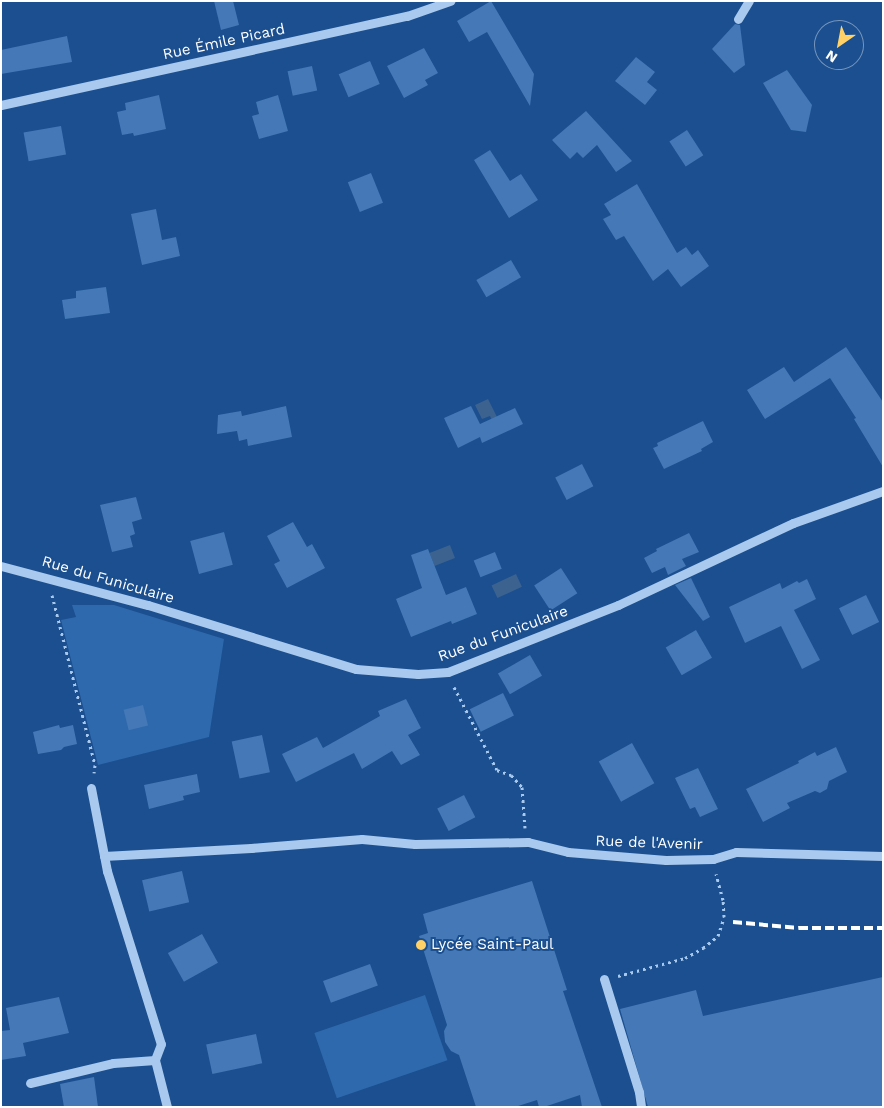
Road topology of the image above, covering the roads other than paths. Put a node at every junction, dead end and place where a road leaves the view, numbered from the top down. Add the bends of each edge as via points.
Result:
1 (450, 1) edge
2 (749, 1) edge
3 (738, 19) dead end
4 (1, 105) edge
5 (883, 491) edge
6 (1, 566) edge
7 (91, 788) road end
8 (104, 856) junction
9 (883, 856) edge
10 (604, 979) dead end
11 (155, 1060) junction
12 (30, 1083) dead end
13 (167, 1107) edge
14 (641, 1107) edge

1 - 4 street, Rue Émile Picard via 407,16
2 - 3 street
5 - 6 street, Rue du Funiculaire via 793,523 618,605 448,672 418,674 356,669 148,605
7 - 8 street
8 - 9 street, Rue de l'Avenir via 362,840 414,844 528,842 568,852 666,860 713,859 736,852
8 - 11 street via 161,1044
10 - 14 street
11 - 12 street via 112,1063
11 - 13 street

